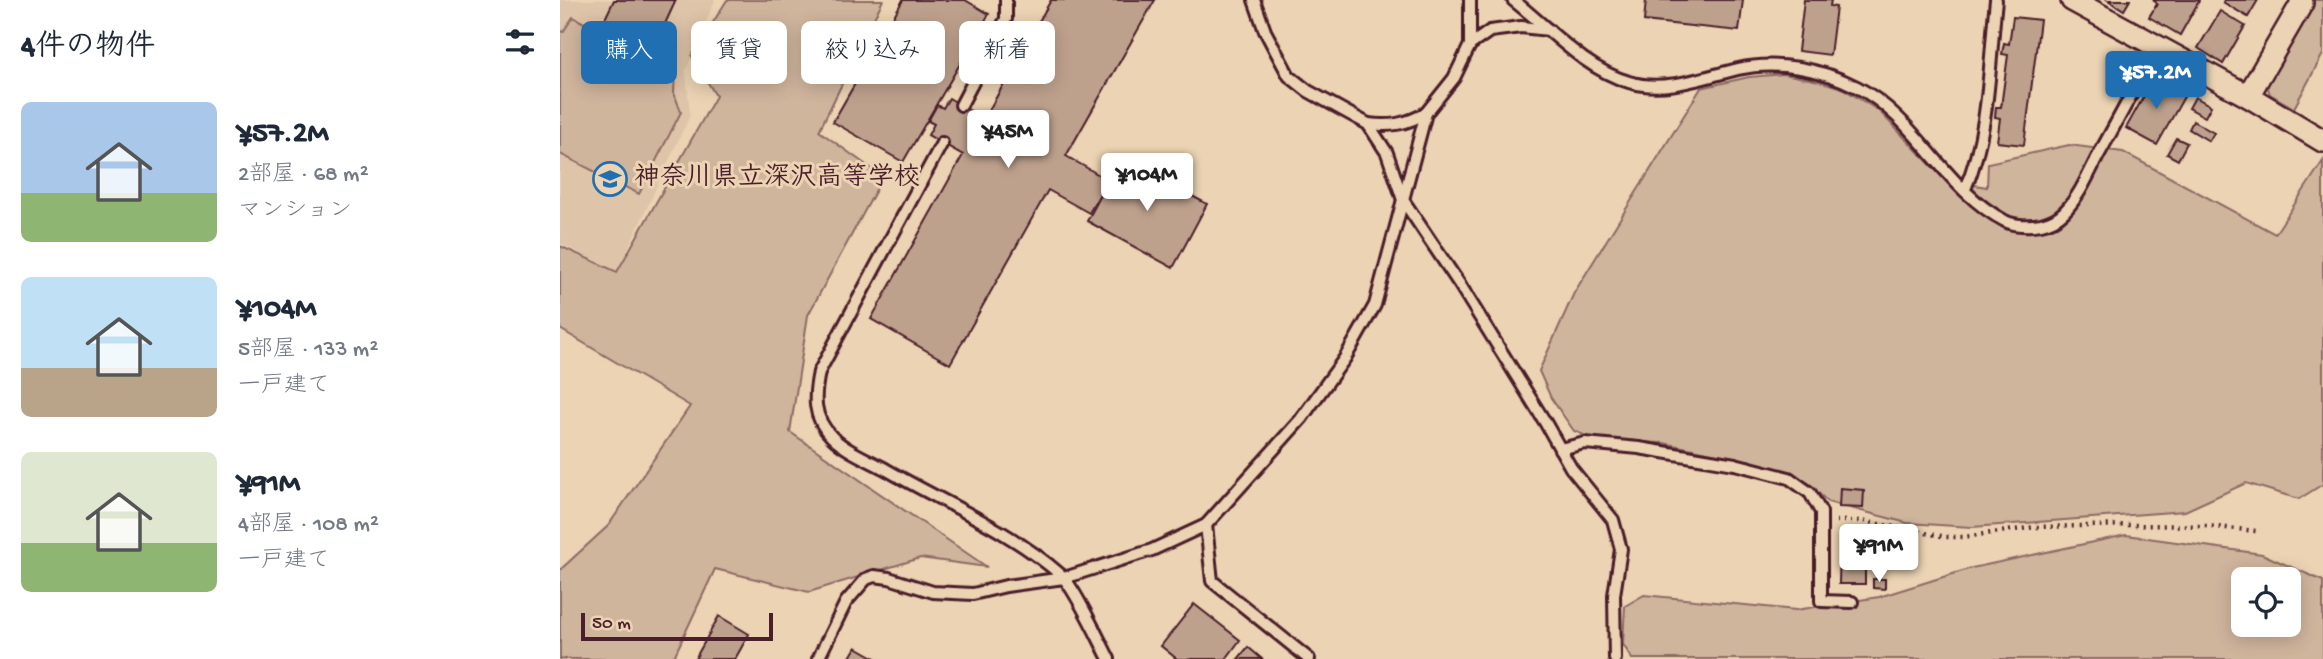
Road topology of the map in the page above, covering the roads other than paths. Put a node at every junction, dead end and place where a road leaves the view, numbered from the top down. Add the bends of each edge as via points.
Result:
1 (1006, 0) edge
2 (1254, 0) edge
3 (1470, 0) edge
4 (1513, 0) edge
5 (1996, 0) edge
6 (2072, 0) edge
7 (2301, 0) edge
8 (1549, 30) junction
9 (1470, 45) junction
10 (2157, 47) junction
11 (2248, 96) junction
12 (961, 105) dead end
13 (1426, 113) junction
14 (1368, 124) junction
15 (2323, 141) edge
16 (942, 143) dead end
17 (1965, 189) junction
18 (1403, 200) junction
19 (1560, 449) junction
20 (1206, 525) junction
21 (1064, 578) junction
22 (1852, 602) dead end
23 (818, 659) edge
24 (1109, 659) edge
25 (1309, 659) edge
26 (1615, 659) edge

1 - 12 lane via 1006,19
2 - 14 lane via 1289,76
3 - 9 lane
4 - 8 lane
5 - 17 lane via 1982,139
6 - 10 street
7 - 11 street
8 - 9 lane via 1490,31
8 - 17 lane via 1594,64 1629,82 1647,85 1674,84 1756,66 1831,76 1880,102
9 - 13 lane via 1454,79
10 - 11 street
10 - 17 lane via 2076,198 2054,220 2039,225 2007,222
11 - 15 street
13 - 14 lane via 1411,122 1385,127
13 - 18 lane
14 - 18 lane via 1387,153
16 - 21 lane via 819,372 814,399 831,437 1013,538
18 - 19 lane
18 - 20 lane via 1375,304 1345,358 1301,419
19 - 22 lane via 1585,443 1639,448 1788,478 1810,493 1821,512 1821,601
19 - 26 lane via 1618,533
20 - 21 lane via 1152,550
20 - 25 lane via 1212,581
21 - 23 lane via 954,594 874,576 846,602
21 - 24 lane

